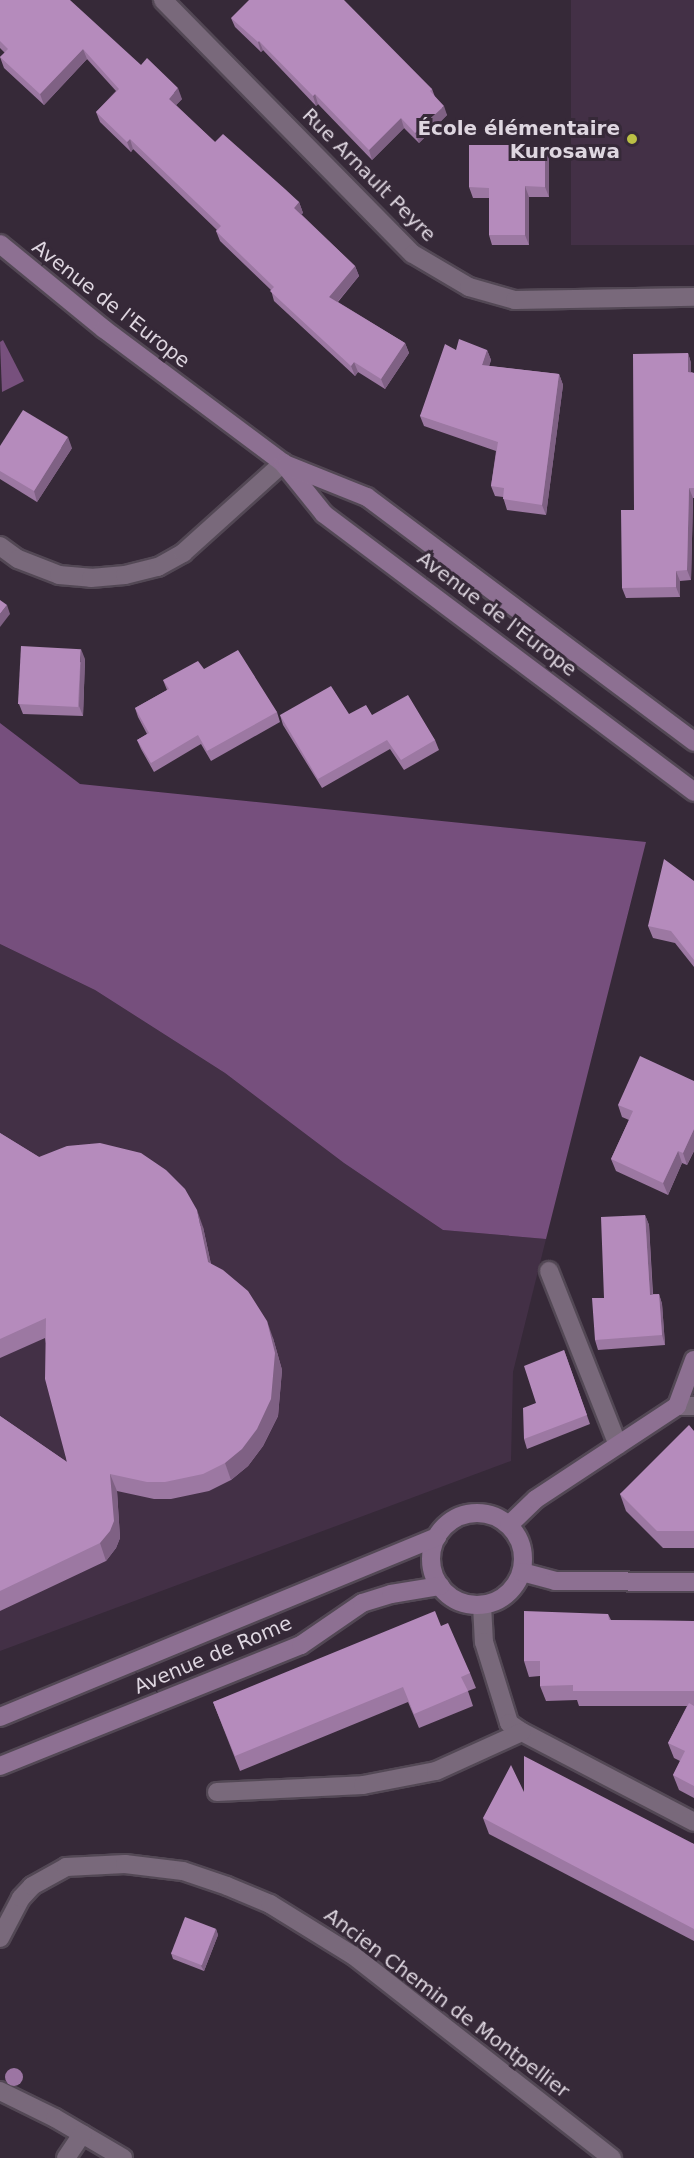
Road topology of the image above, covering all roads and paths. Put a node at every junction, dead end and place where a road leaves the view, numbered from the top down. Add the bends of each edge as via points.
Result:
1 (163, 0) edge
2 (0, 244) edge
3 (694, 297) edge
4 (283, 463) junction
5 (0, 546) edge
6 (694, 742) edge
7 (694, 792) edge
8 (549, 1271) dead end
9 (694, 1360) edge
10 (685, 1406) edge
11 (618, 1445) junction
12 (508, 1525) junction
13 (437, 1537) junction
14 (522, 1572) junction
15 (694, 1582) edge
16 (440, 1586) junction
17 (482, 1605) junction
18 (0, 1717) edge
19 (522, 1732) junction
20 (0, 1766) edge
21 (217, 1792) dead end
22 (694, 1822) edge
23 (0, 1938) edge
24 (0, 2091) edge
25 (82, 2134) junction
26 (66, 2158) edge
27 (123, 2158) edge
28 (612, 2158) edge

1 - 3 street, Rue Arnault Peyre via 413,254 469,287 515,300
2 - 4 main road, Avenue de l'Europe via 104,329
4 - 5 street via 183,553 158,567 91,578 58,575 18,559
4 - 6 main road, Avenue de l'Europe via 368,497
4 - 7 main road, Avenue de l'Europe via 324,514
8 - 11 street
9 - 10 main road
10 - 11 main road
11 - 12 main road via 536,1498
12 - 13 main road via 483,1513 468,1514 454,1519
12 - 14 main road via 522,1546
13 - 16 main road via 431,1562
13 - 18 main road, Avenue de Rome
14 - 15 main road via 555,1581
14 - 17 main road via 507,1594
16 - 17 main road via 466,1604
16 - 20 main road, Avenue de Rome via 362,1603 301,1645
17 - 19 street via 484,1642 506,1713 509,1722
19 - 21 street via 436,1771 363,1785
19 - 22 street
23 - 28 street, Ancien Chemin de Montpellier via 21,1898 32,1886 66,1867 125,1864 183,1871 227,1886 270,1904 354,1956
24 - 25 street
25 - 26 street
25 - 27 street

